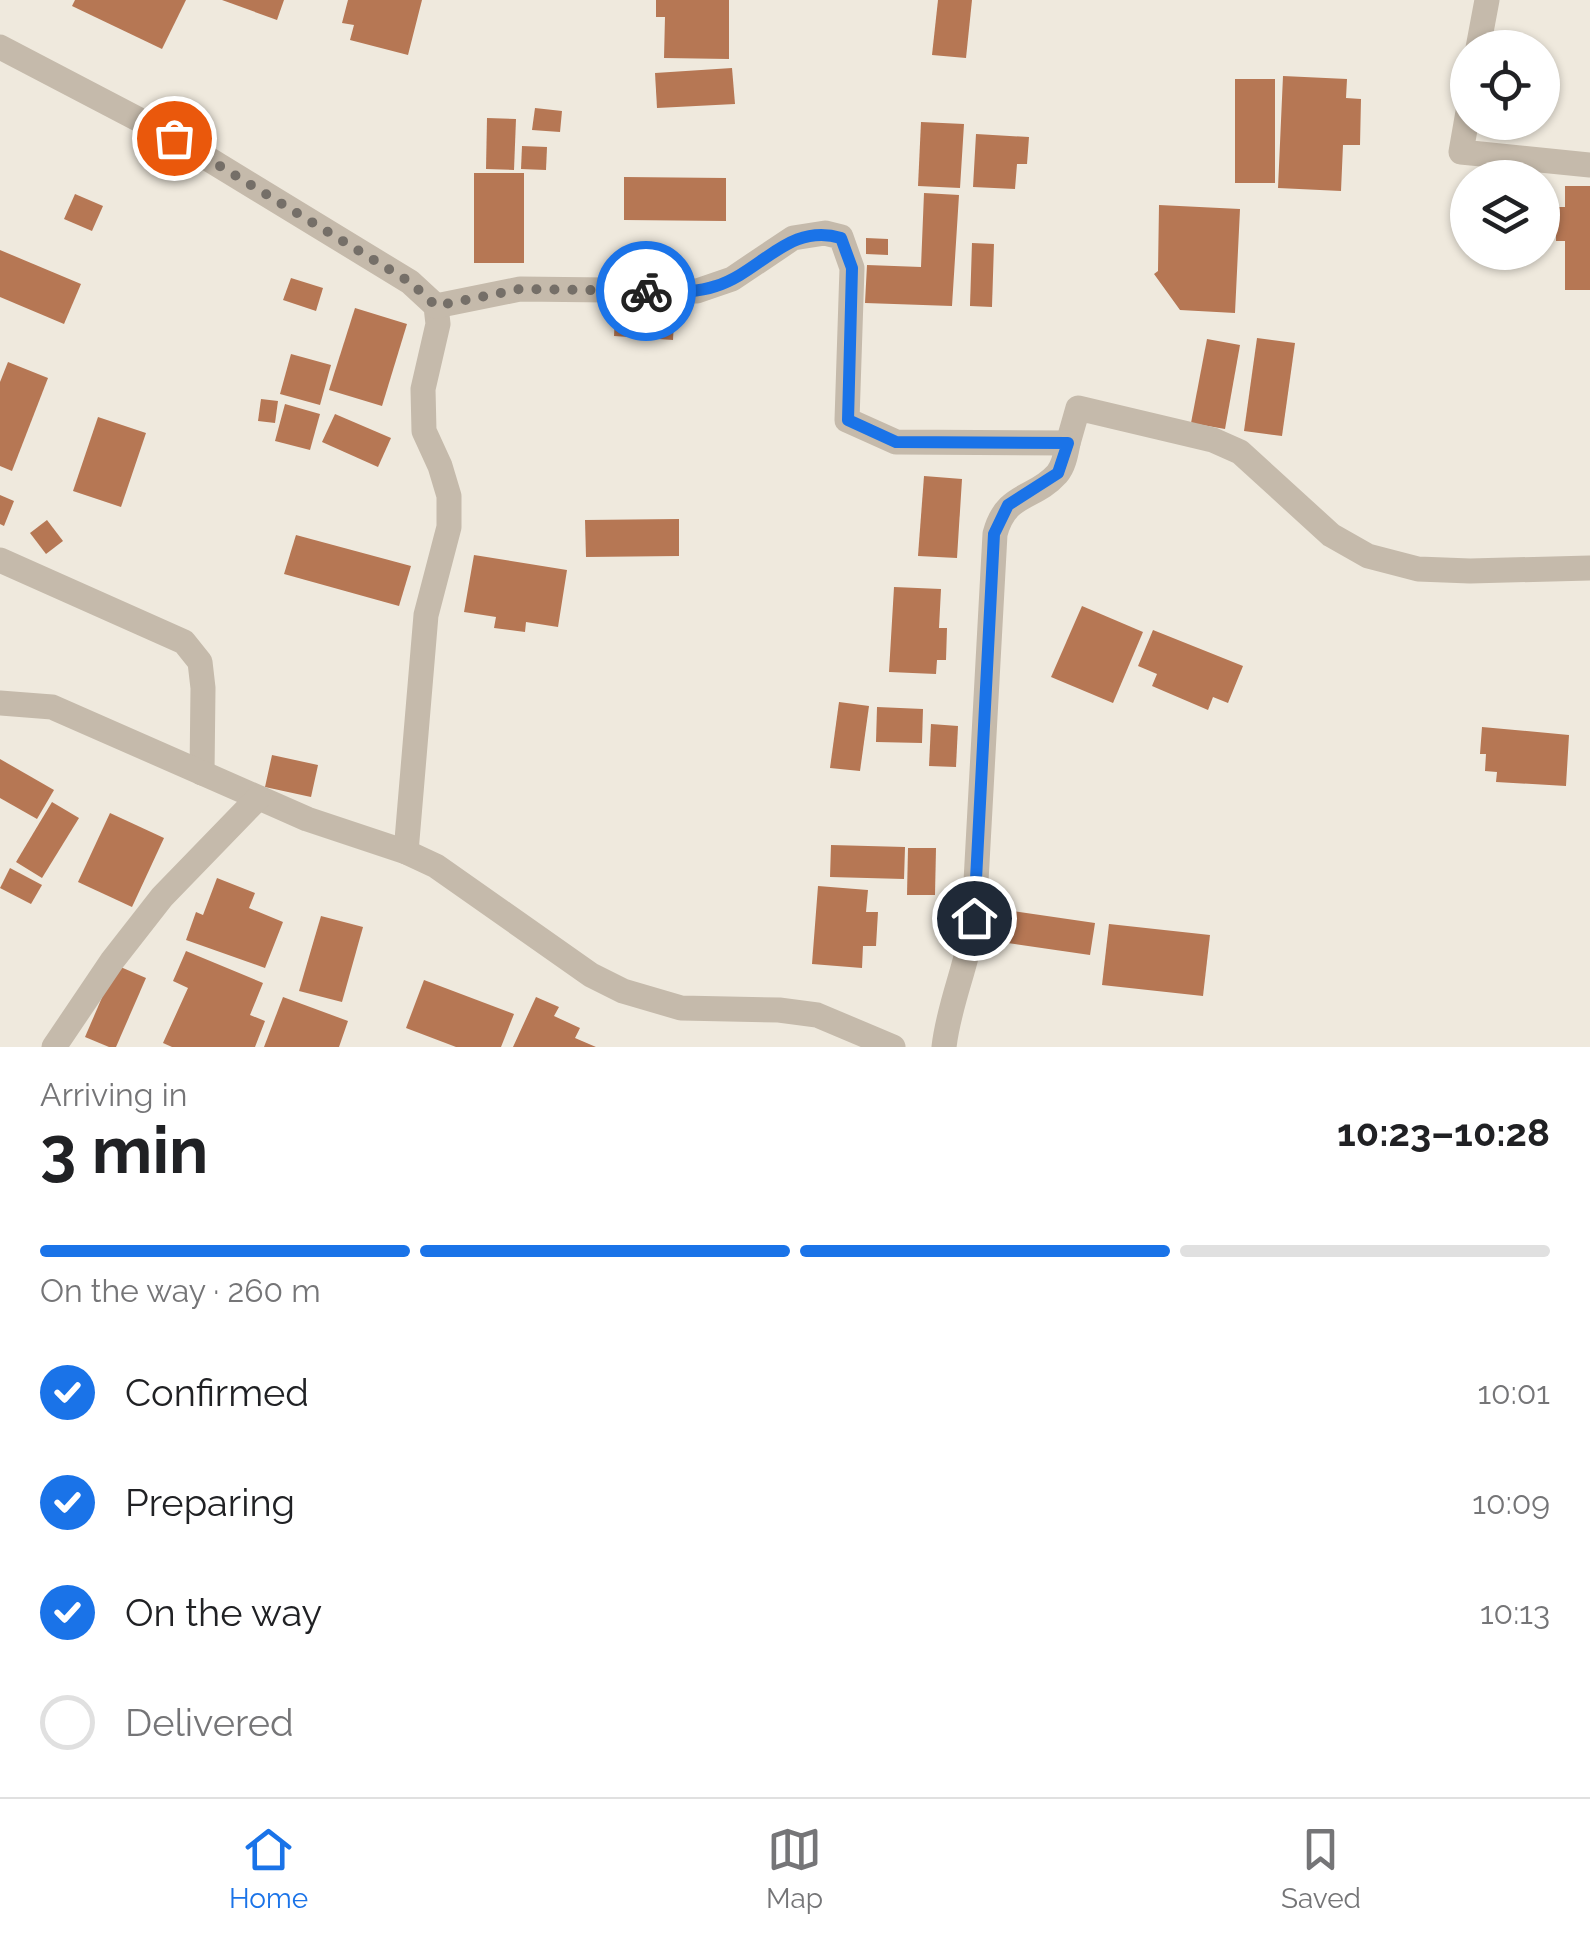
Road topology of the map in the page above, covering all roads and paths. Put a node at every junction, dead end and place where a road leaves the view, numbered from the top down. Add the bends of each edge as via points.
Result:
1 (1486, 0) edge
2 (1481, 30) edge
3 (0, 47) edge
4 (1463, 140) edge
5 (1590, 165) edge
6 (436, 306) junction
7 (1068, 443) junction
8 (0, 560) edge
9 (1590, 568) edge
10 (0, 703) edge
11 (202, 774) junction
12 (258, 798) junction
13 (406, 852) junction
14 (54, 1047) edge
15 (893, 1047) edge
16 (944, 1047) edge

1 - 2 street
3 - 6 street via 174,138 410,282
4 - 5 street via 1461,152
6 - 7 street via 520,289 697,291 732,280 793,238 825,233 841,238 852,268 848,420 896,442
6 - 13 street via 423,389 424,431 449,496 448,527 426,615
7 - 9 street via 1078,408 1212,440 1240,452 1332,535 1368,556 1401,564 1470,571
7 - 16 street via 1058,473 1008,505 994,534 974,918
8 - 11 street via 184,642 200,662
10 - 11 street via 52,707
11 - 12 street
12 - 13 street
12 - 14 street via 162,897
13 - 15 street via 623,991 681,1008 816,1015

